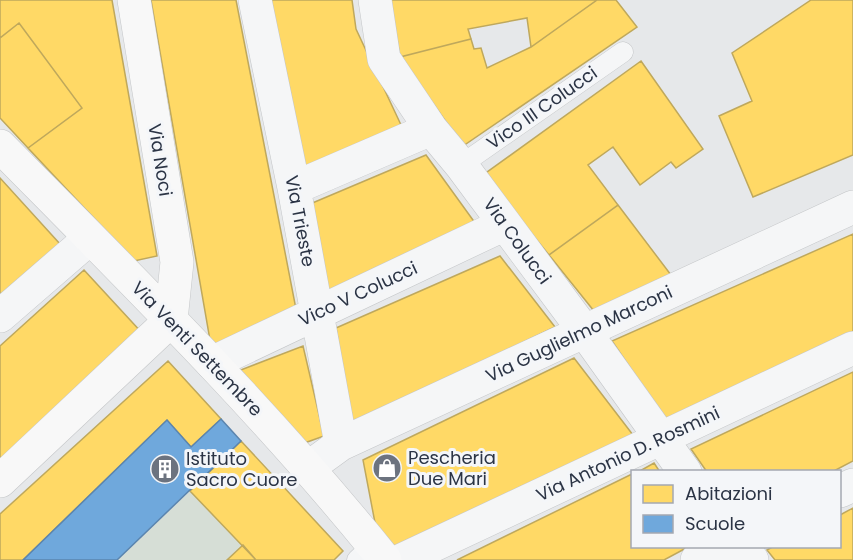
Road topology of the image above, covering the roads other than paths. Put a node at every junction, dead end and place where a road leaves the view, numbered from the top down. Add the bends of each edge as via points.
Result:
1 (134, 0) edge
2 (255, 0) edge
3 (375, 0) edge
4 (623, 52) dead end
5 (431, 129) junction
6 (0, 146) edge
7 (462, 165) junction
8 (294, 188) junction
9 (853, 207) edge
10 (505, 224) junction
11 (90, 238) junction
12 (318, 313) junction
13 (0, 316) edge
14 (171, 320) junction
15 (585, 332) junction
16 (853, 348) edge
17 (212, 363) junction
18 (661, 439) junction
19 (341, 444) junction
20 (308, 468) junction
21 (684, 470) edge
22 (0, 481) edge
23 (721, 548) edge
24 (743, 548) edge
25 (372, 555) edge
26 (402, 560) edge
27 (697, 560) edge
28 (752, 560) edge

1 - 14 street, Via Noci via 177,262
2 - 8 street, Via Trieste
3 - 5 street, Via Colucci via 384,59
4 - 7 lane, Vico III Colucci
5 - 7 street, Via Colucci
5 - 8 street
6 - 11 street, Via Venti Settembre
7 - 10 street, Via Colucci
8 - 12 street, Via Trieste
9 - 15 street, Via Guglielmo Marconi
10 - 12 street, Vico V Colucci
10 - 15 street, Via Colucci
11 - 13 street
11 - 14 street, Via Venti Settembre
12 - 17 street, Vico V Colucci
12 - 19 street, Via Trieste
14 - 17 street, Via Venti Settembre
14 - 22 street
15 - 18 street, Via Colucci
15 - 19 street, Via Guglielmo Marconi
16 - 18 street, Via Antonio D. Rosmini
17 - 20 street, Via Venti Settembre
18 - 21 street, Via Colucci
18 - 26 street, Via Antonio D. Rosmini
19 - 20 street, Via Guglielmo Marconi
20 - 25 street, Via Venti Settembre
23 - 27 street
24 - 28 street

